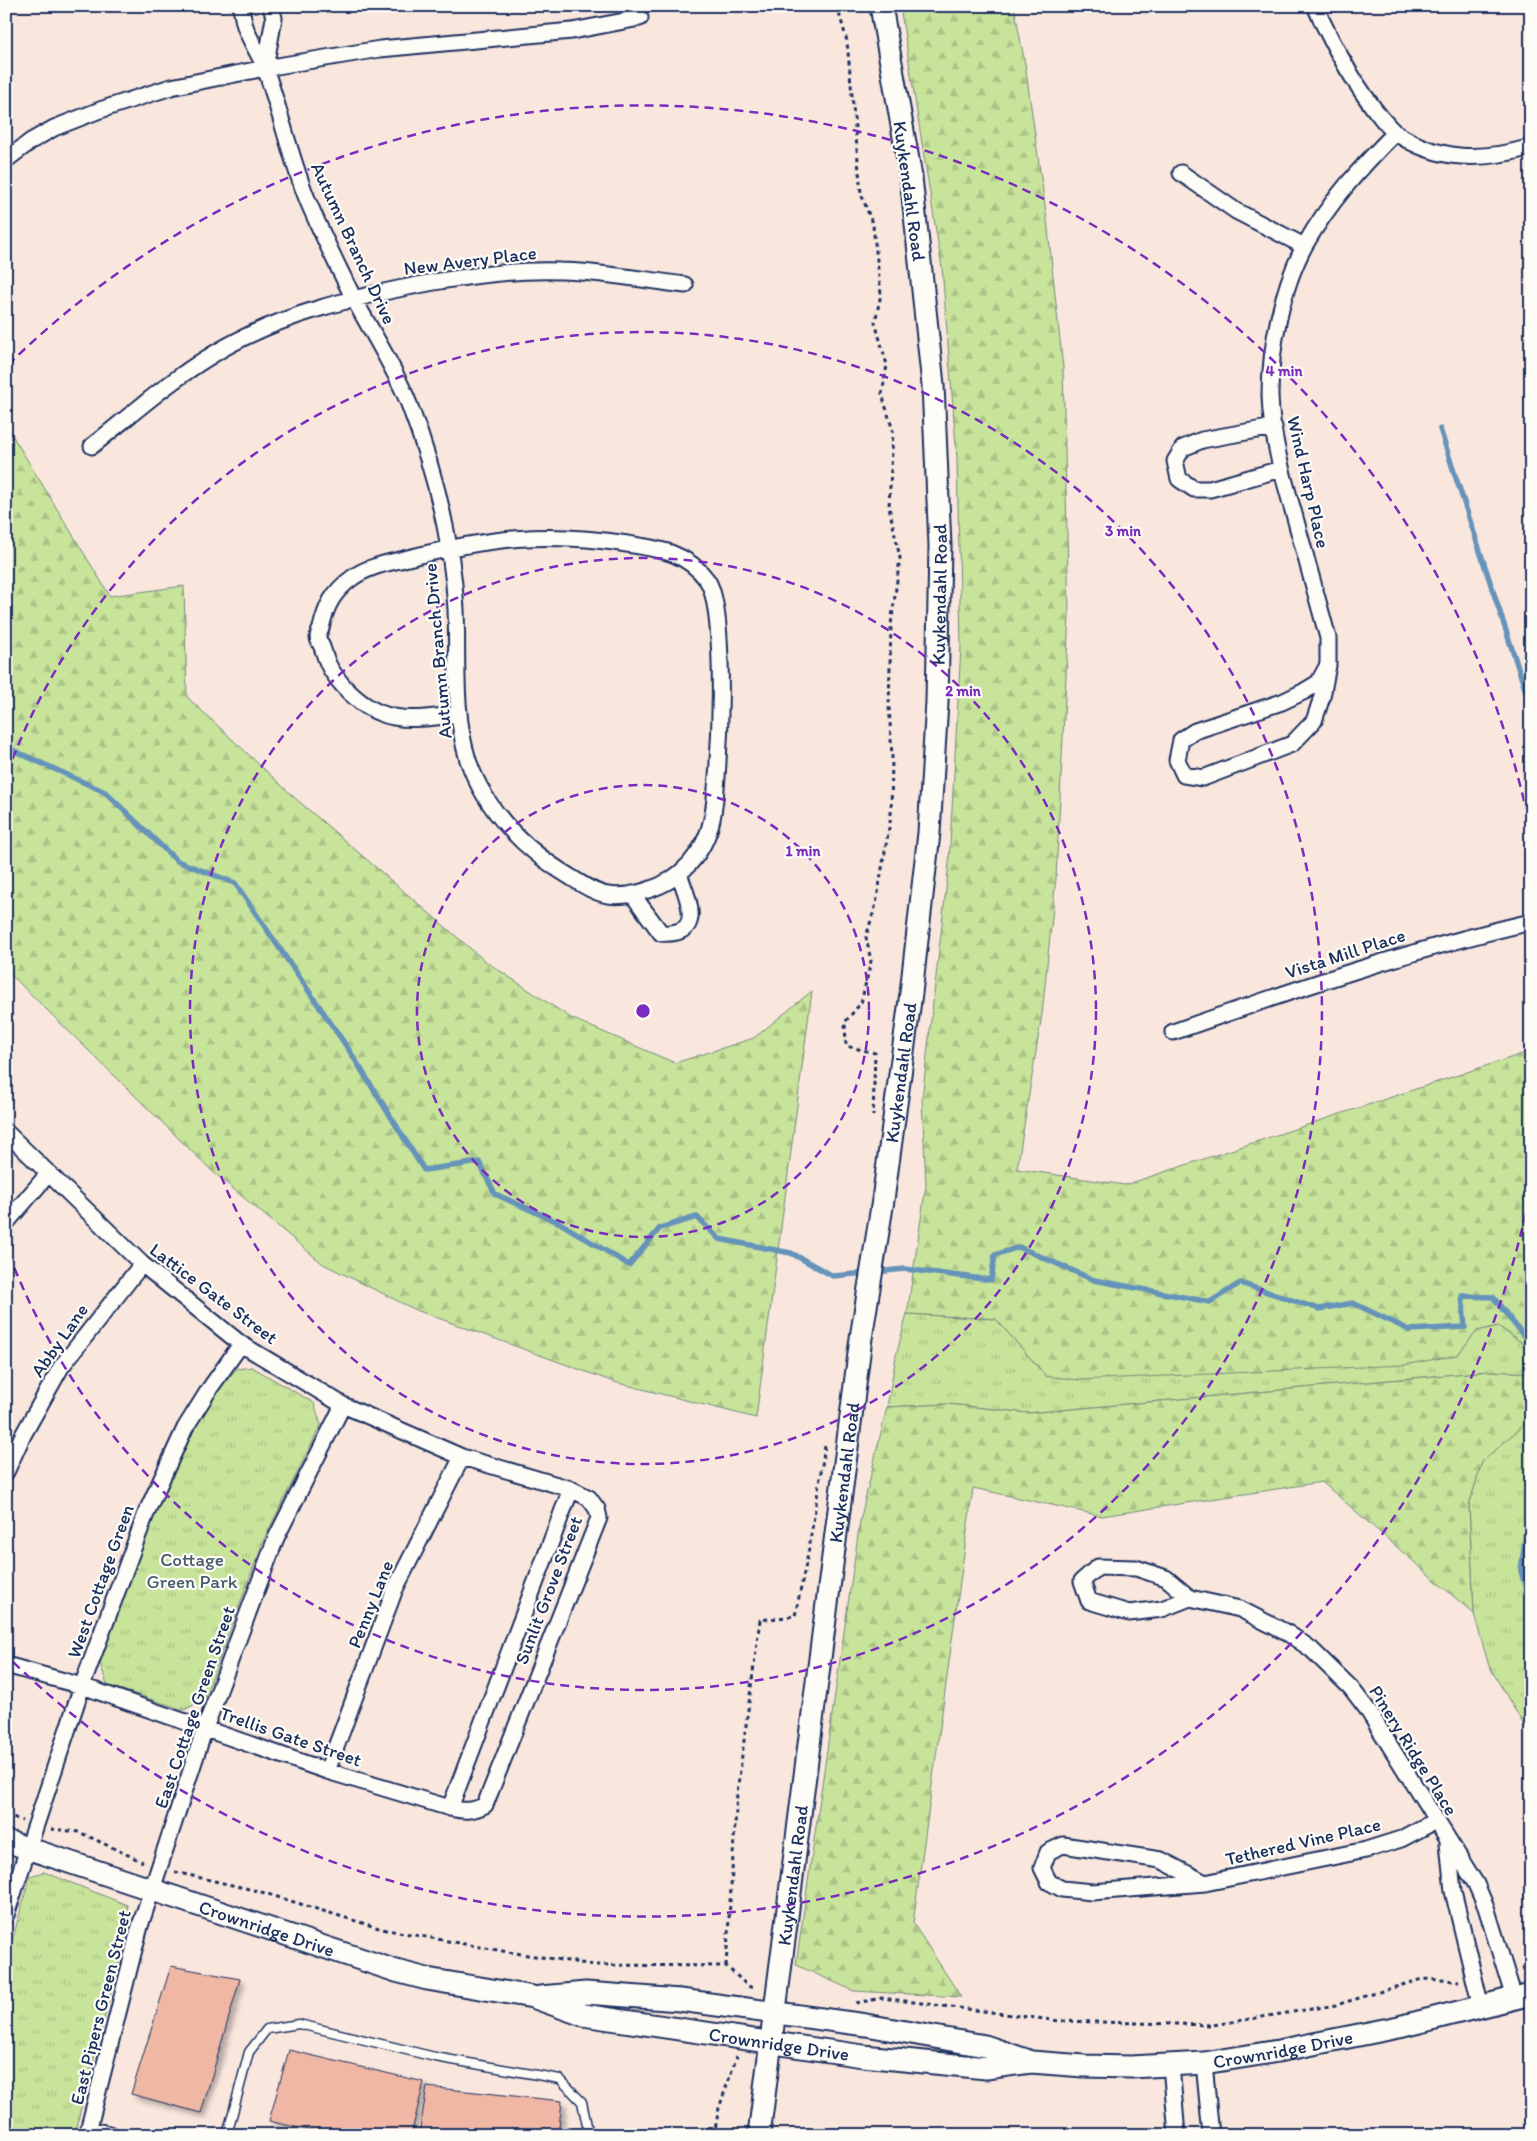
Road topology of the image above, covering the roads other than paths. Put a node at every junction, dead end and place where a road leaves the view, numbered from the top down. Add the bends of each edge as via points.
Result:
1 (241, 6) edge
2 (271, 6) edge
3 (881, 6) edge
4 (1315, 6) edge
5 (640, 18) dead end
6 (265, 68) junction
7 (1394, 133) junction
8 (1531, 147) edge
9 (6, 160) edge
10 (1181, 173) dead end
11 (1304, 246) junction
12 (685, 285) dead end
13 (354, 298) junction
14 (1274, 427) junction
15 (92, 446) dead end
16 (1281, 469) junction
17 (448, 548) junction
18 (1328, 665) junction
19 (459, 714) junction
20 (678, 874) junction
21 (632, 894) junction
22 (1531, 922) edge
23 (1173, 1032) dead end
24 (6, 1132) edge
25 (49, 1173) junction
26 (6, 1223) edge
27 (142, 1264) junction
28 (241, 1344) junction
29 (343, 1405) junction
30 (462, 1456) junction
31 (6, 1472) edge
32 (571, 1489) junction
33 (1190, 1598) junction
34 (6, 1666) edge
35 (82, 1686) junction
36 (205, 1728) junction
37 (327, 1771) junction
38 (450, 1808) junction
39 (1435, 1821) junction
40 (6, 1841) edge
41 (1448, 1842) junction
42 (28, 1847) junction
43 (1205, 1883) junction
44 (152, 1889) junction
45 (6, 1915) edge
46 (1522, 1996) edge
47 (533, 1997) junction
48 (1480, 2007) junction
49 (776, 2012) junction
50 (771, 2044) junction
51 (1031, 2062) junction
52 (1204, 2063) junction
53 (1171, 2065) junction
54 (88, 2132) edge
55 (112, 2135) edge
56 (227, 2135) edge
57 (589, 2135) edge
58 (759, 2135) edge
59 (1177, 2135) edge
60 (1210, 2135) edge

1 - 6 street, Autumn Branch Drive via 244,25
2 - 6 street, Autumn Branch Drive via 274,18
3 - 49 main road, Kuykendahl Road via 911,177 934,385 940,546 937,702 929,833 912,993 861,1338
4 - 7 street via 1360,90
5 - 6 street via 572,31 380,49
6 - 9 street via 171,87 100,110 54,128
6 - 13 street, Autumn Branch Drive via 298,175
7 - 8 street via 1421,147 1475,158 1504,155
7 - 11 street, Wind Harp Place via 1338,194
10 - 11 street via 1236,211
11 - 14 street, Wind Harp Place via 1278,324 1270,396
12 - 13 street, New Avery Place via 560,270 465,277
13 - 15 street, New Avery Place via 269,327 213,354
13 - 17 street, Autumn Branch Drive via 389,359 408,401 437,491
14 - 16 street, Wind Harp Place
14 - 16 street via 1202,440 1183,448 1176,461 1179,479 1194,489 1210,489
16 - 18 street, Wind Harp Place via 1328,638
17 - 19 street, Autumn Branch Drive via 455,601
17 - 19 street, Autumn Branch Drive via 367,568 349,580 326,605 318,638 332,673 360,702 382,714 405,718
17 - 20 street, Autumn Branch Drive via 525,537 593,539 667,551 687,560 710,583 719,625 720,720 714,812 709,834 688,868
18 - 18 street, Wind Harp Place via 1318,682 1303,692 1195,731 1181,740 1177,760 1184,776 1203,778 1292,744 1314,721
19 - 21 street, Autumn Branch Drive via 466,754 474,774 494,811 527,848 590,889 610,896
20 - 21 street, Autumn Branch Drive via 655,888
20 - 21 street via 692,914 688,924 680,930 661,933
22 - 23 street, Vista Mill Place via 1321,980
24 - 25 street, Lattice Gate Street
25 - 26 street
25 - 27 street, Lattice Gate Street
27 - 28 street, Lattice Gate Street
27 - 31 street, Abby Lane via 61,1367
28 - 29 street, Lattice Gate Street
28 - 35 street, West Cottage Green via 185,1428 165,1467
29 - 30 street, Lattice Gate Street
29 - 36 street, East Cottage Green Street via 276,1538
30 - 32 street, Lattice Gate Street
30 - 37 street, Penny Lane via 394,1589
32 - 38 street, Sunlit Grove Street
32 - 38 street, Sunlit Grove Street via 589,1498 599,1518 484,1805 474,1811
33 - 33 street, Pinery Ridge Place via 1166,1578 1136,1568 1098,1567 1082,1582 1089,1601 1129,1613 1162,1609
33 - 39 street, Pinery Ridge Place via 1240,1609 1265,1620 1332,1667 1367,1709
34 - 35 street, Trellis Gate Street
35 - 36 street, Trellis Gate Street
35 - 42 street, West Cottage Green
36 - 37 street, Trellis Gate Street
36 - 44 street, East Cottage Green Street
37 - 38 street, Trellis Gate Street
39 - 41 street, Pinery Ridge Place
39 - 43 street, Tethered Vine Place via 1401,1839 1366,1850
40 - 42 main road, Crownridge Drive
41 - 46 street, Pinery Ridge Place via 1476,1884
41 - 48 street, Pinery Ridge Place via 1455,1900
42 - 44 main road, Crownridge Drive
42 - 45 street, West Cottage Green
43 - 43 street, Tethered Vine Place via 1161,1860 1082,1847 1063,1846 1048,1852 1042,1868 1049,1882 1062,1889 1092,1892
44 - 47 main road, Crownridge Drive via 396,1971
44 - 54 street, East Pipers Green Street
46 - 48 main road, Crownridge Drive
47 - 49 main road, Crownridge Drive via 586,1993
47 - 50 main road, Crownridge Drive via 583,2015
48 - 52 main road, Crownridge Drive via 1399,2027
49 - 50 main road, Kuykendahl Road
49 - 51 main road, Crownridge Drive via 985,2046
50 - 51 main road, Crownridge Drive via 986,2068
50 - 58 main road, Kuykendahl Road
51 - 53 main road, Crownridge Drive via 1084,2066
52 - 53 main road, Crownridge Drive
52 - 60 street
53 - 59 street
54 - 55 street
56 - 57 lane via 249,2052 267,2029 299,2024 435,2056 560,2079 582,2102

